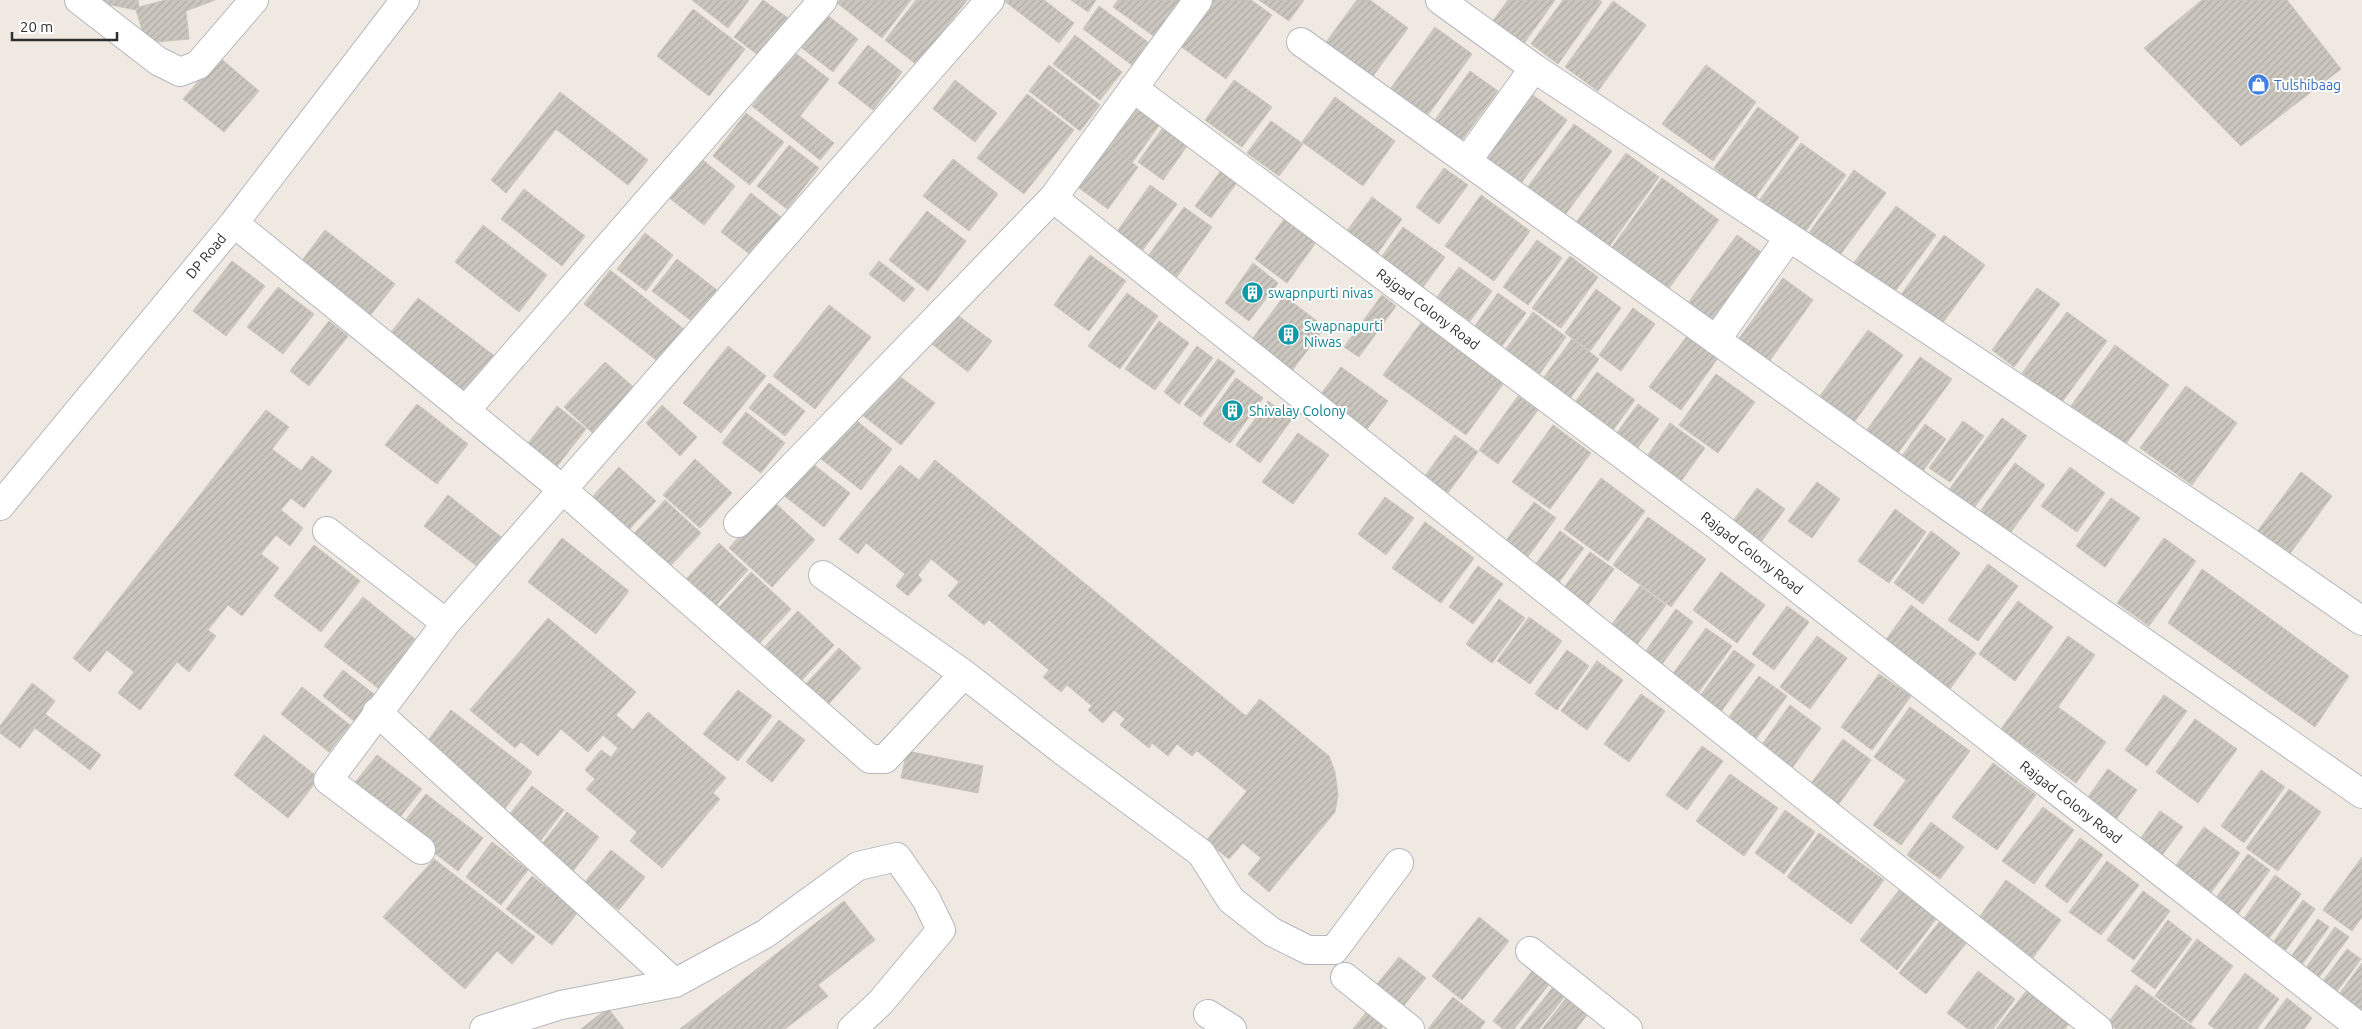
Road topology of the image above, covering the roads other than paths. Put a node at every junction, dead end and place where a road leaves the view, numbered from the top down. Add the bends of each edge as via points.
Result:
1 (79, 0) edge
2 (254, 0) edge
3 (405, 0) edge
4 (823, 0) edge
5 (990, 0) edge
6 (1198, 0) edge
7 (1440, 0) edge
8 (1301, 42) dead end
9 (1534, 68) junction
10 (1133, 88) junction
11 (1467, 161) junction
12 (1052, 198) junction
13 (234, 223) junction
14 (1788, 239) junction
15 (1716, 340) junction
16 (465, 411) junction
17 (562, 489) junction
18 (0, 506) edge
19 (738, 523) dead end
20 (327, 531) dead end
21 (823, 575) dead end
22 (2362, 620) edge
23 (446, 623) junction
24 (964, 674) junction
25 (378, 712) junction
26 (2362, 794) edge
27 (421, 850) dead end
28 (1399, 863) dead end
29 (1530, 950) dead end
30 (1345, 977) dead end
31 (675, 983) junction
32 (1208, 1014) dead end
33 (484, 1029) edge
34 (852, 1029) edge
35 (1232, 1029) edge
36 (1410, 1029) edge
37 (1628, 1029) edge
38 (2098, 1029) edge
39 (2362, 1029) edge

1 - 2 street via 158,61 180,72 198,65
3 - 13 street, DP Road
4 - 16 street
5 - 17 street
6 - 10 street
7 - 9 street
8 - 11 street
9 - 11 street
9 - 14 street
10 - 12 street
10 - 39 street, Rajgad Colony Road via 1727,533
11 - 15 street
12 - 19 street
12 - 38 street
13 - 16 street
13 - 18 street, DP Road
14 - 15 street
14 - 22 street
15 - 26 street via 1942,502
16 - 17 street
17 - 23 street
17 - 24 street via 870,759 885,760
20 - 23 street
21 - 24 street
23 - 25 street
24 - 28 street via 1201,854 1230,900 1272,932 1308,950 1334,950
25 - 27 street via 328,780
25 - 31 street
29 - 37 street
30 - 36 street
31 - 33 street via 561,1005
31 - 34 street via 766,934 858,866 897,857 926,899 941,930 880,1003
32 - 35 street

